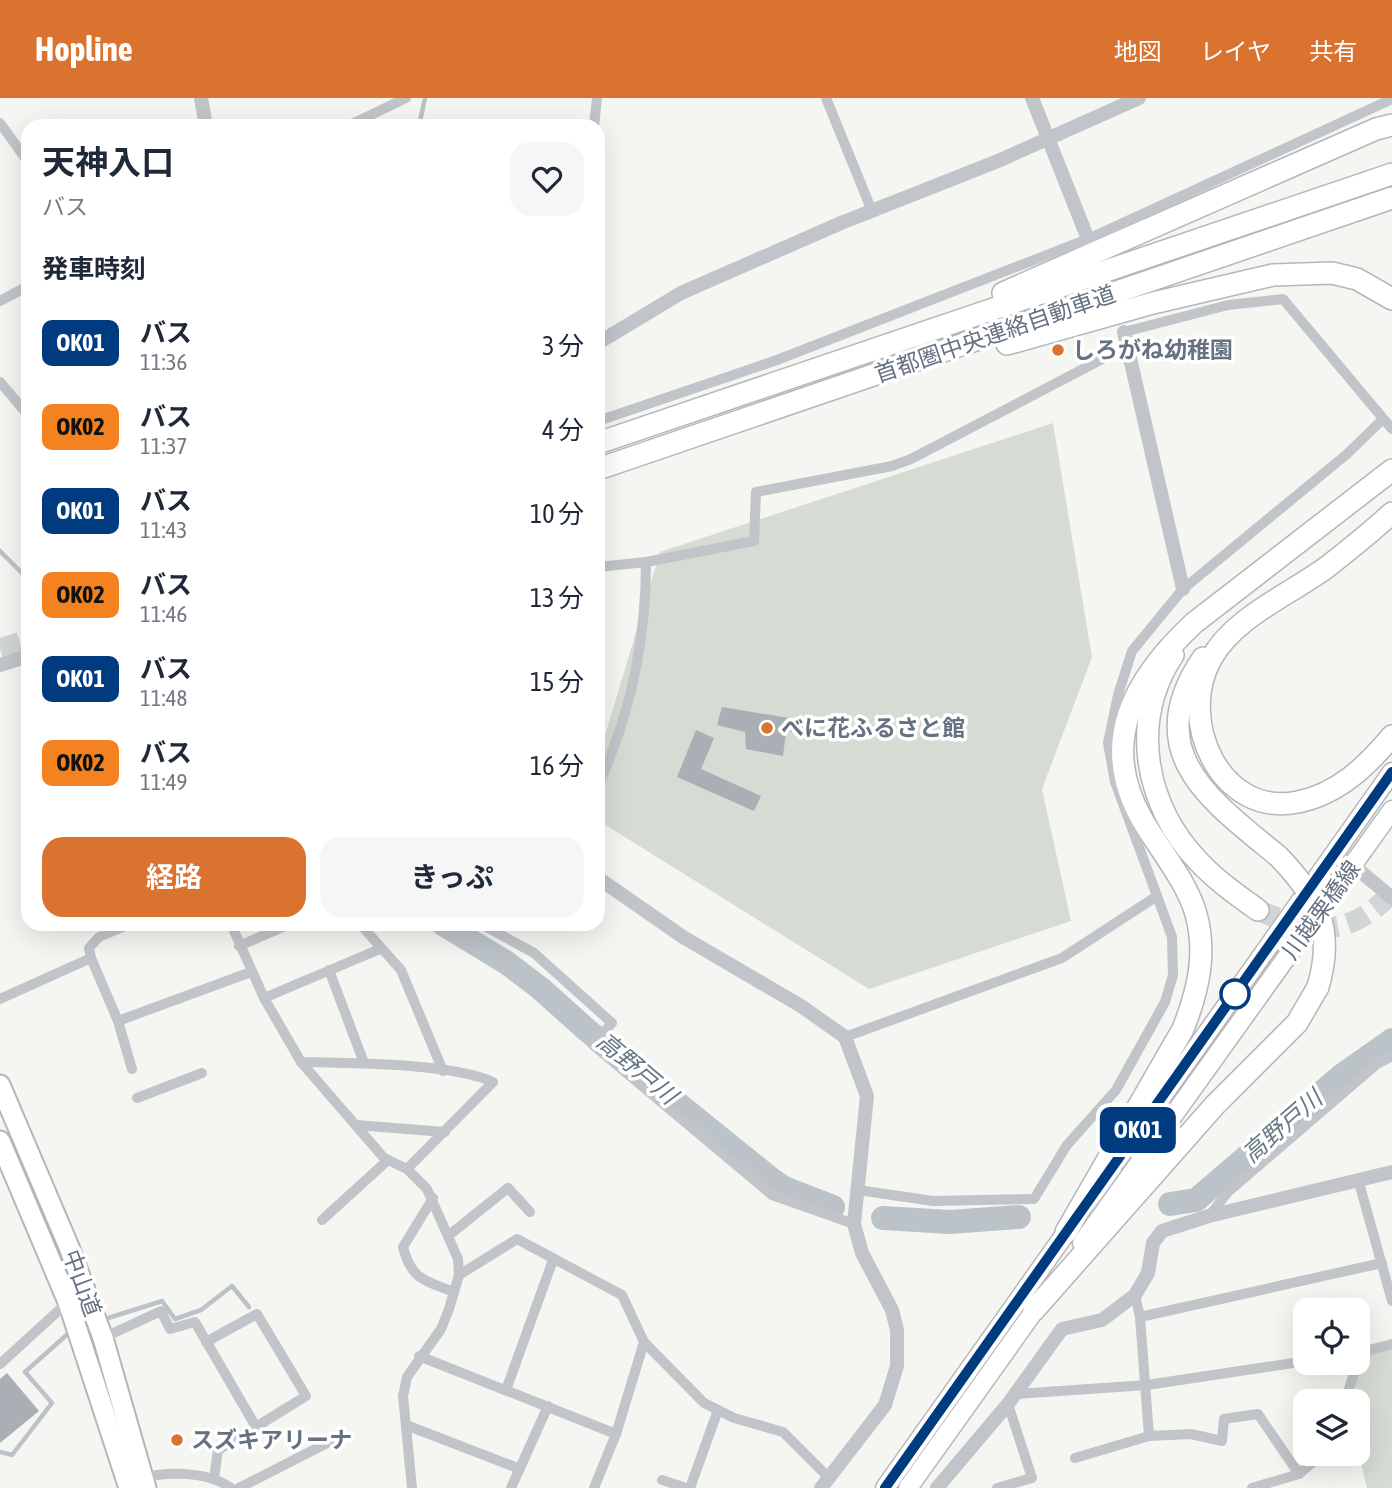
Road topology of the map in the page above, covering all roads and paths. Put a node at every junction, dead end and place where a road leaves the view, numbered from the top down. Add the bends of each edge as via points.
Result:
1 (201, 98) edge
2 (406, 98) edge
3 (597, 98) edge
4 (826, 98) edge
5 (1032, 98) edge
6 (1139, 98) edge
7 (1392, 99) edge
8 (205, 119) edge
9 (362, 119) edge
10 (595, 119) edge
11 (0, 123) edge
12 (1392, 125) edge
13 (1050, 138) junction
14 (21, 152) edge
15 (1392, 174) edge
16 (1392, 198) edge
17 (872, 211) junction
18 (1088, 239) junction
19 (21, 290) edge
20 (1392, 299) edge
21 (0, 301) edge
22 (605, 338) edge
23 (1127, 338) junction
24 (827, 367) junction
25 (0, 382) edge
26 (793, 403) junction
27 (21, 407) edge
28 (605, 419) edge
29 (1383, 419) junction
30 (1392, 429) edge
31 (605, 441) edge
32 (1392, 460) edge
33 (605, 467) edge
34 (1386, 475) edge
35 (1392, 513) edge
36 (646, 562) junction
37 (605, 566) edge
38 (1183, 589) junction
39 (1194, 623) junction
40 (1225, 638) junction
41 (21, 658) edge
42 (0, 665) edge
43 (1392, 736) edge
44 (605, 771) edge
45 (1392, 772) edge
46 (1392, 810) edge
47 (1336, 851) junction
48 (1354, 865) junction
49 (605, 883) edge
50 (1157, 896) junction
51 (1392, 898) edge
52 (1258, 911) tunnel mouth
53 (113, 931) edge
54 (234, 931) edge
55 (274, 931) edge
56 (366, 931) edge
57 (494, 931) edge
58 (239, 946) junction
59 (380, 949) junction
60 (91, 958) junction
61 (329, 970) junction
62 (251, 972) junction
63 (264, 998) junction
64 (0, 999) edge
65 (118, 1021) junction
66 (845, 1037) junction
67 (1392, 1056) edge
68 (301, 1062) junction
69 (364, 1063) junction
70 (132, 1069) dead end
71 (443, 1071) junction
72 (202, 1073) dead end
73 (0, 1085) edge
74 (137, 1098) dead end
75 (356, 1125) junction
76 (444, 1132) junction
77 (0, 1141) edge
78 (388, 1160) junction
79 (407, 1169) junction
80 (1392, 1172) edge
81 (1358, 1179) junction
82 (858, 1190) junction
83 (433, 1198) junction
84 (530, 1212) dead end
85 (1209, 1216) junction
86 (322, 1220) dead end
87 (854, 1224) junction
88 (1066, 1232) junction
89 (448, 1236) junction
90 (553, 1260) junction
91 (1382, 1263) junction
92 (459, 1275) junction
93 (454, 1292) junction
94 (1135, 1295) junction
95 (1392, 1301) edge
96 (68, 1302) junction
97 (1034, 1310) junction
98 (1140, 1317) junction
99 (103, 1338) junction
100 (206, 1342) junction
101 (644, 1342) junction
102 (1392, 1344) edge
103 (1370, 1352) edge
104 (419, 1356) junction
105 (1293, 1363) edge
106 (0, 1364) edge
107 (1147, 1385) junction
108 (506, 1390) junction
109 (1012, 1399) junction
110 (548, 1406) junction
111 (718, 1410) junction
112 (405, 1425) junction
113 (256, 1427) junction
114 (617, 1434) junction
115 (1149, 1436) junction
116 (332, 1440) dead end
117 (1075, 1458) dead end
118 (1309, 1466) edge
119 (520, 1469) junction
120 (1299, 1474) junction
121 (214, 1479) junction
122 (662, 1480) dead end
123 (824, 1483) edge
124 (133, 1485) edge
125 (231, 1488) edge
126 (239, 1488) edge
127 (412, 1488) edge
128 (511, 1488) edge
129 (594, 1488) edge
130 (688, 1488) edge
131 (885, 1488) edge
132 (908, 1488) edge
133 (937, 1488) edge
134 (997, 1488) edge
135 (1252, 1488) edge

1 - 8 street
2 - 9 street
3 - 10 street
4 - 17 street
5 - 13 street
6 - 13 street
7 - 18 street
11 - 14 street
12 - 24 highway
13 - 17 street
13 - 18 street
15 - 24 highway, 首都圏中央連絡自動車道
16 - 26 highway, 首都圏中央連絡自動車道
17 - 22 street via 681,293
18 - 28 street via 777,360
19 - 21 street
20 - 26 highway via 1357,279 1332,273 1273,275 1153,303
23 - 29 street via 1228,305 1283,299
23 - 36 street via 911,459 756,492 754,541
23 - 38 street
24 - 31 highway, 首都圏中央連絡自動車道
25 - 27 street
26 - 33 highway, 首都圏中央連絡自動車道
29 - 30 street
29 - 38 street
32 - 34 highway
34 - 39 highway
35 - 40 highway via 1327,567
36 - 37 street
36 - 44 street via 646,609 636,671
38 - 50 street via 1132,651 1108,743 1115,782
39 - 52 highway via 1155,690 1146,747 1149,773 1175,831 1198,861
39 - 88 highway via 1167,649 1134,696 1123,756 1141,817 1195,911 1201,940 1196,998 1183,1029
40 - 43 highway via 1203,680 1200,729 1217,769 1251,796 1283,803 1317,797 1359,771
40 - 97 highway, bridge via 1205,656 1179,704 1183,755 1212,802 1278,856 1313,899 1326,945 1318,986 1297,1023 1215,1105
41 - 42 street
45 - 47 main road, 川越栗橋線
46 - 48 main road, 川越栗橋線
47 - 48 street
47 - 88 main road, 川越栗橋線
48 - 51 street
48 - 97 main road, 川越栗橋線
49 - 66 street
50 - 66 street via 1062,958
50 - 82 street via 1172,937 1173,975 1165,1002 1116,1090 1068,1145 1034,1199 933,1201
53 - 60 street via 89,948
54 - 58 street
55 - 58 street
56 - 59 street
57 - 87 street via 534,953 612,1023 593,1045 772,1195
58 - 62 street
59 - 61 street
59 - 71 street via 401,970
60 - 64 street
60 - 65 street
61 - 63 street
61 - 69 street
62 - 63 street
62 - 65 street
63 - 68 street
65 - 70 street
66 - 82 street via 867,1096
67 - 85 street via 1228,1192
68 - 69 street
68 - 75 street
69 - 71 street
71 - 76 street via 493,1082
72 - 74 street
73 - 99 highway, 中山道
75 - 76 street
75 - 78 street
76 - 79 street
77 - 96 highway, 中山道
78 - 79 street
78 - 86 street
79 - 83 street
80 - 81 street
81 - 85 street
81 - 91 street
82 - 87 street
83 - 89 street
83 - 93 street via 403,1248 407,1266 418,1278
84 - 89 street via 508,1188
85 - 94 street via 1162,1231 1153,1243 1148,1273
87 - 123 street via 862,1253 892,1310 897,1366 885,1405
88 - 131 main road, 川越栗橋線
89 - 92 street
90 - 92 street via 517,1239
90 - 101 street via 622,1295
90 - 108 street
91 - 95 street
91 - 98 street
92 - 93 street
93 - 104 street via 441,1329
94 - 98 street
94 - 109 street via 1102,1320 1062,1329
96 - 106 street
96 - 124 highway, 中山道
97 - 132 main road, 川越栗橋線
98 - 107 street
99 - 100 street via 161,1311 170,1329 195,1322
99 - 124 highway, 中山道
100 - 113 street
100 - 113 street via 257,1314 306,1396
101 - 111 street via 704,1403
101 - 114 street
102 - 103 street
104 - 108 street
104 - 112 street via 403,1396
105 - 107 street
107 - 109 street
107 - 115 street
108 - 110 street
109 - 133 street
109 - 134 street via 1032,1478
110 - 114 street
110 - 119 street
111 - 123 street via 783,1432
111 - 130 street
112 - 119 street
112 - 127 street
113 - 121 street via 218,1450
114 - 129 street
115 - 117 street
115 - 120 street via 1191,1434 1222,1441 1224,1419 1258,1414
116 - 126 street
118 - 120 street
119 - 128 street
120 - 135 street
121 - 124 street via 172,1474
121 - 125 street
122 - 130 street

